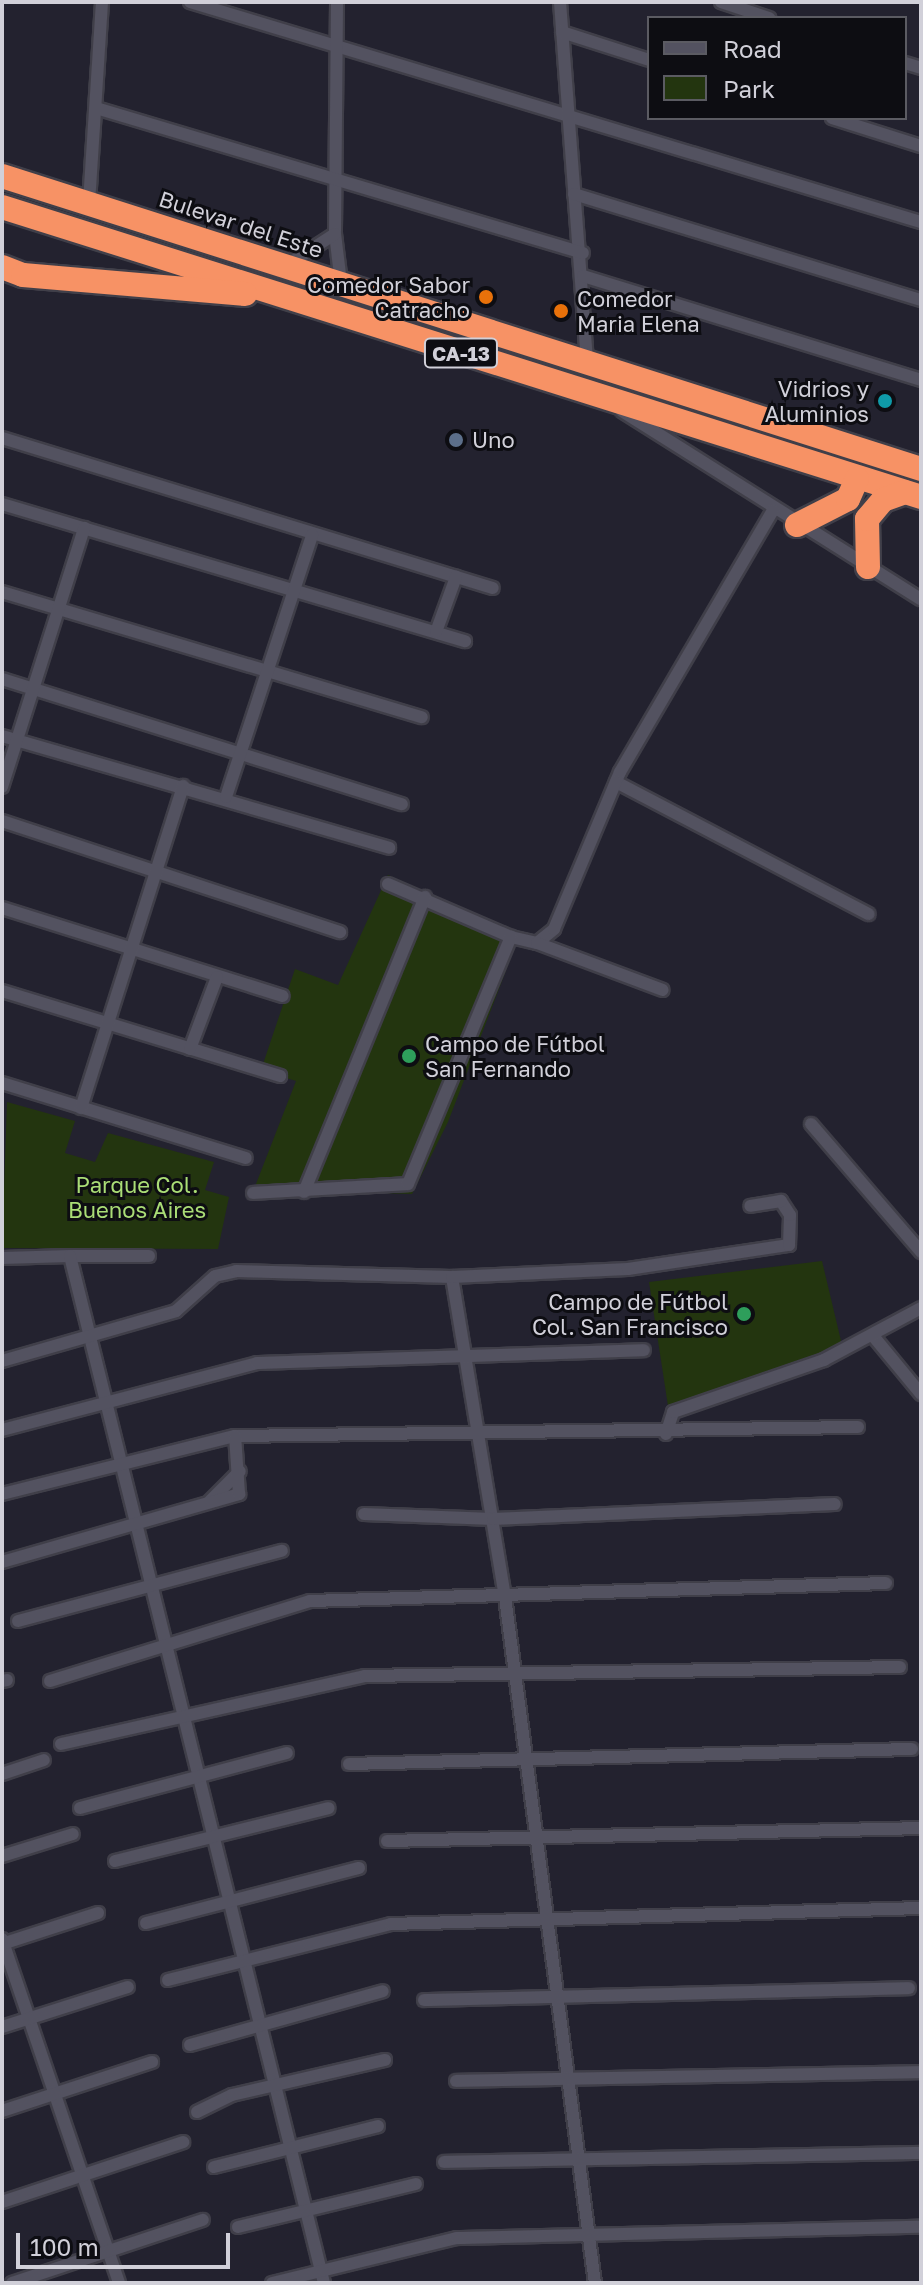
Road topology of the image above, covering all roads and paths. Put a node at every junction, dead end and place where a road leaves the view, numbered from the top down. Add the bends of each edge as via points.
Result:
1 (102, 2) edge
2 (190, 2) edge
3 (337, 2) edge
4 (560, 2) edge
5 (721, 2) edge
6 (763, 16) edge
7 (562, 32) junction
8 (337, 45) junction
9 (647, 59) edge
10 (96, 108) junction
11 (569, 111) junction
12 (838, 120) edge
13 (921, 146) edge
14 (2, 176) edge
15 (340, 180) junction
16 (574, 194) junction
17 (89, 203) junction
18 (2, 206) edge
19 (921, 222) edge
20 (183, 232) junction
21 (335, 234) junction
22 (583, 253) junction
23 (286, 265) junction
24 (2, 267) edge
25 (583, 276) junction
26 (341, 283) junction
27 (291, 298) junction
28 (921, 300) edge
29 (587, 362) junction
30 (921, 380) edge
31 (601, 397) junction
32 (2, 438) edge
33 (855, 449) junction
34 (921, 469) edge
35 (857, 479) junction
36 (913, 495) edge
37 (2, 504) edge
38 (773, 510) junction
39 (867, 519) junction
40 (797, 525) junction
41 (84, 528) junction
42 (312, 535) junction
43 (868, 567) junction
44 (456, 577) junction
45 (493, 588) dead end
46 (2, 592) edge
47 (295, 592) junction
48 (921, 599) edge
49 (54, 609) junction
50 (436, 632) junction
51 (465, 641) dead end
52 (272, 667) junction
53 (2, 679) edge
54 (31, 689) junction
55 (422, 717) dead end
56 (2, 736) edge
57 (17, 741) junction
58 (237, 753) junction
59 (616, 782) junction
60 (183, 786) junction
61 (2, 787) edge
62 (226, 797) junction
63 (402, 804) dead end
64 (2, 821) edge
65 (389, 848) dead end
66 (154, 870) junction
67 (388, 884) dead end
68 (425, 897) junction
69 (2, 908) edge
70 (869, 914) dead end
71 (340, 932) dead end
72 (511, 937) junction
73 (537, 943) junction
74 (131, 950) junction
75 (217, 977) junction
76 (663, 990) dead end
77 (2, 991) edge
78 (282, 996) dead end
79 (106, 1026) junction
80 (190, 1049) junction
81 (280, 1076) dead end
82 (2, 1083) edge
83 (81, 1108) junction
84 (811, 1124) dead end
85 (246, 1158) dead end
86 (304, 1192) junction
87 (253, 1193) dead end
88 (750, 1206) dead end
89 (921, 1252) edge
90 (70, 1256) junction
91 (149, 1256) dead end
92 (2, 1258) edge
93 (452, 1277) junction
94 (921, 1308) edge
95 (874, 1337) junction
96 (87, 1338) junction
97 (644, 1350) dead end
98 (467, 1355) junction
99 (2, 1361) edge
100 (921, 1394) edge
101 (102, 1402) junction
102 (858, 1427) dead end
103 (2, 1430) edge
104 (666, 1434) junction
105 (235, 1436) junction
106 (481, 1436) junction
107 (119, 1465) junction
108 (2, 1494) edge
109 (835, 1504) dead end
110 (364, 1514) dead end
111 (493, 1519) junction
112 (134, 1523) junction
113 (282, 1551) dead end
114 (2, 1562) edge
115 (886, 1583) dead end
116 (151, 1586) junction
117 (505, 1597) junction
118 (18, 1621) dead end
119 (165, 1649) junction
120 (900, 1667) dead end
121 (515, 1676) junction
122 (50, 1681) dead end
123 (181, 1713) junction
124 (61, 1744) dead end
125 (912, 1749) dead end
126 (287, 1753) dead end
127 (525, 1755) junction
128 (44, 1760) dead end
129 (349, 1764) dead end
130 (2, 1774) edge
131 (200, 1775) junction
132 (80, 1808) dead end
133 (329, 1808) dead end
134 (921, 1828) edge
135 (73, 1834) dead end
136 (534, 1835) junction
137 (215, 1837) junction
138 (387, 1841) dead end
139 (2, 1856) edge
140 (115, 1861) dead end
141 (359, 1868) dead end
142 (230, 1899) junction
143 (921, 1908) edge
144 (98, 1913) dead end
145 (545, 1917) junction
146 (146, 1923) dead end
147 (3, 1943) edge
148 (245, 1962) junction
149 (168, 1980) dead end
150 (128, 1987) dead end
151 (909, 1988) dead end
152 (383, 1991) dead end
153 (556, 1999) junction
154 (424, 2000) dead end
155 (29, 2018) junction
156 (2, 2027) edge
157 (259, 2027) junction
158 (190, 2045) dead end
159 (385, 2060) dead end
160 (152, 2062) dead end
161 (921, 2072) edge
162 (568, 2079) junction
163 (456, 2081) dead end
164 (274, 2086) junction
165 (54, 2093) junction
166 (2, 2111) edge
167 (197, 2112) dead end
168 (378, 2126) dead end
169 (183, 2142) dead end
170 (290, 2146) junction
171 (921, 2153) edge
172 (577, 2155) junction
173 (444, 2162) dead end
174 (214, 2167) dead end
175 (81, 2174) junction
176 (416, 2184) dead end
177 (2, 2202) edge
178 (305, 2209) junction
179 (203, 2220) dead end
180 (238, 2227) dead end
181 (921, 2227) edge
182 (588, 2234) junction
183 (109, 2253) junction
184 (322, 2277) edge
185 (12, 2283) edge
186 (119, 2283) edge
187 (272, 2283) edge
188 (595, 2283) edge

1 - 10 street
2 - 8 street
3 - 8 street
4 - 7 street
5 - 6 street
7 - 9 street
7 - 11 street
8 - 11 street
8 - 15 street
10 - 15 street
10 - 17 street
11 - 16 street
11 - 19 street
12 - 13 street
14 - 17 highway, Bulevar del Este / CA-13
15 - 21 street
15 - 22 street
16 - 22 street
16 - 28 street
17 - 20 highway, Bulevar del Este / CA-13
18 - 20 highway via 35,203 145,235
18 - 27 highway, CA-13
20 - 23 highway, Bulevar del Este / CA-13
21 - 23 street
21 - 26 street
22 - 25 street
23 - 26 highway, Bulevar del Este / CA-13
24 - 27 highway via 23,275
25 - 29 street
25 - 30 street
26 - 29 highway, Bulevar del Este / CA-13
27 - 31 highway, CA-13
29 - 33 highway, Bulevar del Este / CA-13
31 - 35 highway, CA-13
31 - 38 street
32 - 42 street
33 - 34 highway, Bulevar del Este / CA-13
33 - 35 highway
35 - 36 highway, CA-13
35 - 39 highway
35 - 40 highway via 848,499
36 - 39 highway via 883,500
37 - 41 street
38 - 40 street
38 - 59 street
39 - 43 highway
40 - 43 street
41 - 47 street
41 - 49 street
42 - 44 street
42 - 47 street
43 - 48 street
44 - 45 street
44 - 50 street
46 - 49 street
47 - 50 street
47 - 52 street
49 - 52 street
49 - 54 street
50 - 51 street
52 - 55 street
52 - 58 street
53 - 54 street
54 - 57 street
54 - 58 street
56 - 57 street
57 - 60 street
57 - 61 street
58 - 62 street
58 - 63 street
59 - 70 street
59 - 73 street via 565,912
60 - 62 street
60 - 66 street
62 - 65 street
64 - 66 street
66 - 71 street
66 - 74 street
67 - 68 street
68 - 72 street
68 - 86 street
69 - 74 street
72 - 73 street
72 - 86 street via 408,1184
73 - 76 street
74 - 75 street
74 - 79 street
75 - 78 street
75 - 80 street
77 - 79 street
79 - 80 street
79 - 83 street
80 - 81 street
82 - 83 street
83 - 85 street
84 - 89 street
86 - 87 street
88 - 93 street via 781,1201 790,1215 789,1245 628,1269
90 - 91 street
90 - 92 street
90 - 96 street
93 - 96 street via 236,1271 215,1276 176,1311
93 - 98 street
94 - 95 street
95 - 100 street
95 - 104 street via 673,1412
96 - 99 street
96 - 101 street
97 - 98 street
98 - 101 street via 257,1363
98 - 106 street
101 - 103 street
101 - 107 street
102 - 104 street
104 - 106 street
105 - 106 street
105 - 107 street
105 - 112 street via 239,1494
106 - 111 street
107 - 108 street
107 - 112 street
109 - 111 street
110 - 111 street
111 - 117 street
112 - 114 street
112 - 116 street
113 - 116 street
115 - 117 street
116 - 118 street
116 - 119 street
117 - 119 street via 310,1601
117 - 121 street
119 - 122 street
119 - 123 street
120 - 121 street
121 - 123 street via 365,1676
121 - 127 street
123 - 124 street
123 - 131 street
125 - 127 street
126 - 131 street
127 - 129 street
127 - 136 street
128 - 130 street
131 - 132 street
131 - 137 street
133 - 137 street
134 - 136 street
135 - 139 street
136 - 138 street
136 - 145 street
137 - 140 street
137 - 142 street
141 - 142 street
142 - 146 street
142 - 148 street
143 - 145 street
144 - 147 street
145 - 148 street via 391,1924
145 - 153 street
147 - 155 street
148 - 149 street
148 - 157 street
150 - 155 street
151 - 153 street
152 - 157 street
153 - 154 street
153 - 162 street
155 - 156 street
155 - 165 street
157 - 158 street
157 - 164 street
159 - 164 street
160 - 165 street
161 - 162 street
162 - 163 street
162 - 172 street
164 - 167 street
164 - 170 street
165 - 166 street
165 - 175 street
168 - 170 street
169 - 175 street
170 - 174 street
170 - 178 street
171 - 172 street
172 - 173 street
172 - 182 street
175 - 177 street
175 - 183 street
176 - 178 street
178 - 180 street
178 - 184 street
179 - 183 street
181 - 182 street
182 - 184 street via 457,2238
182 - 188 street
183 - 185 street
183 - 186 street
184 - 187 street

